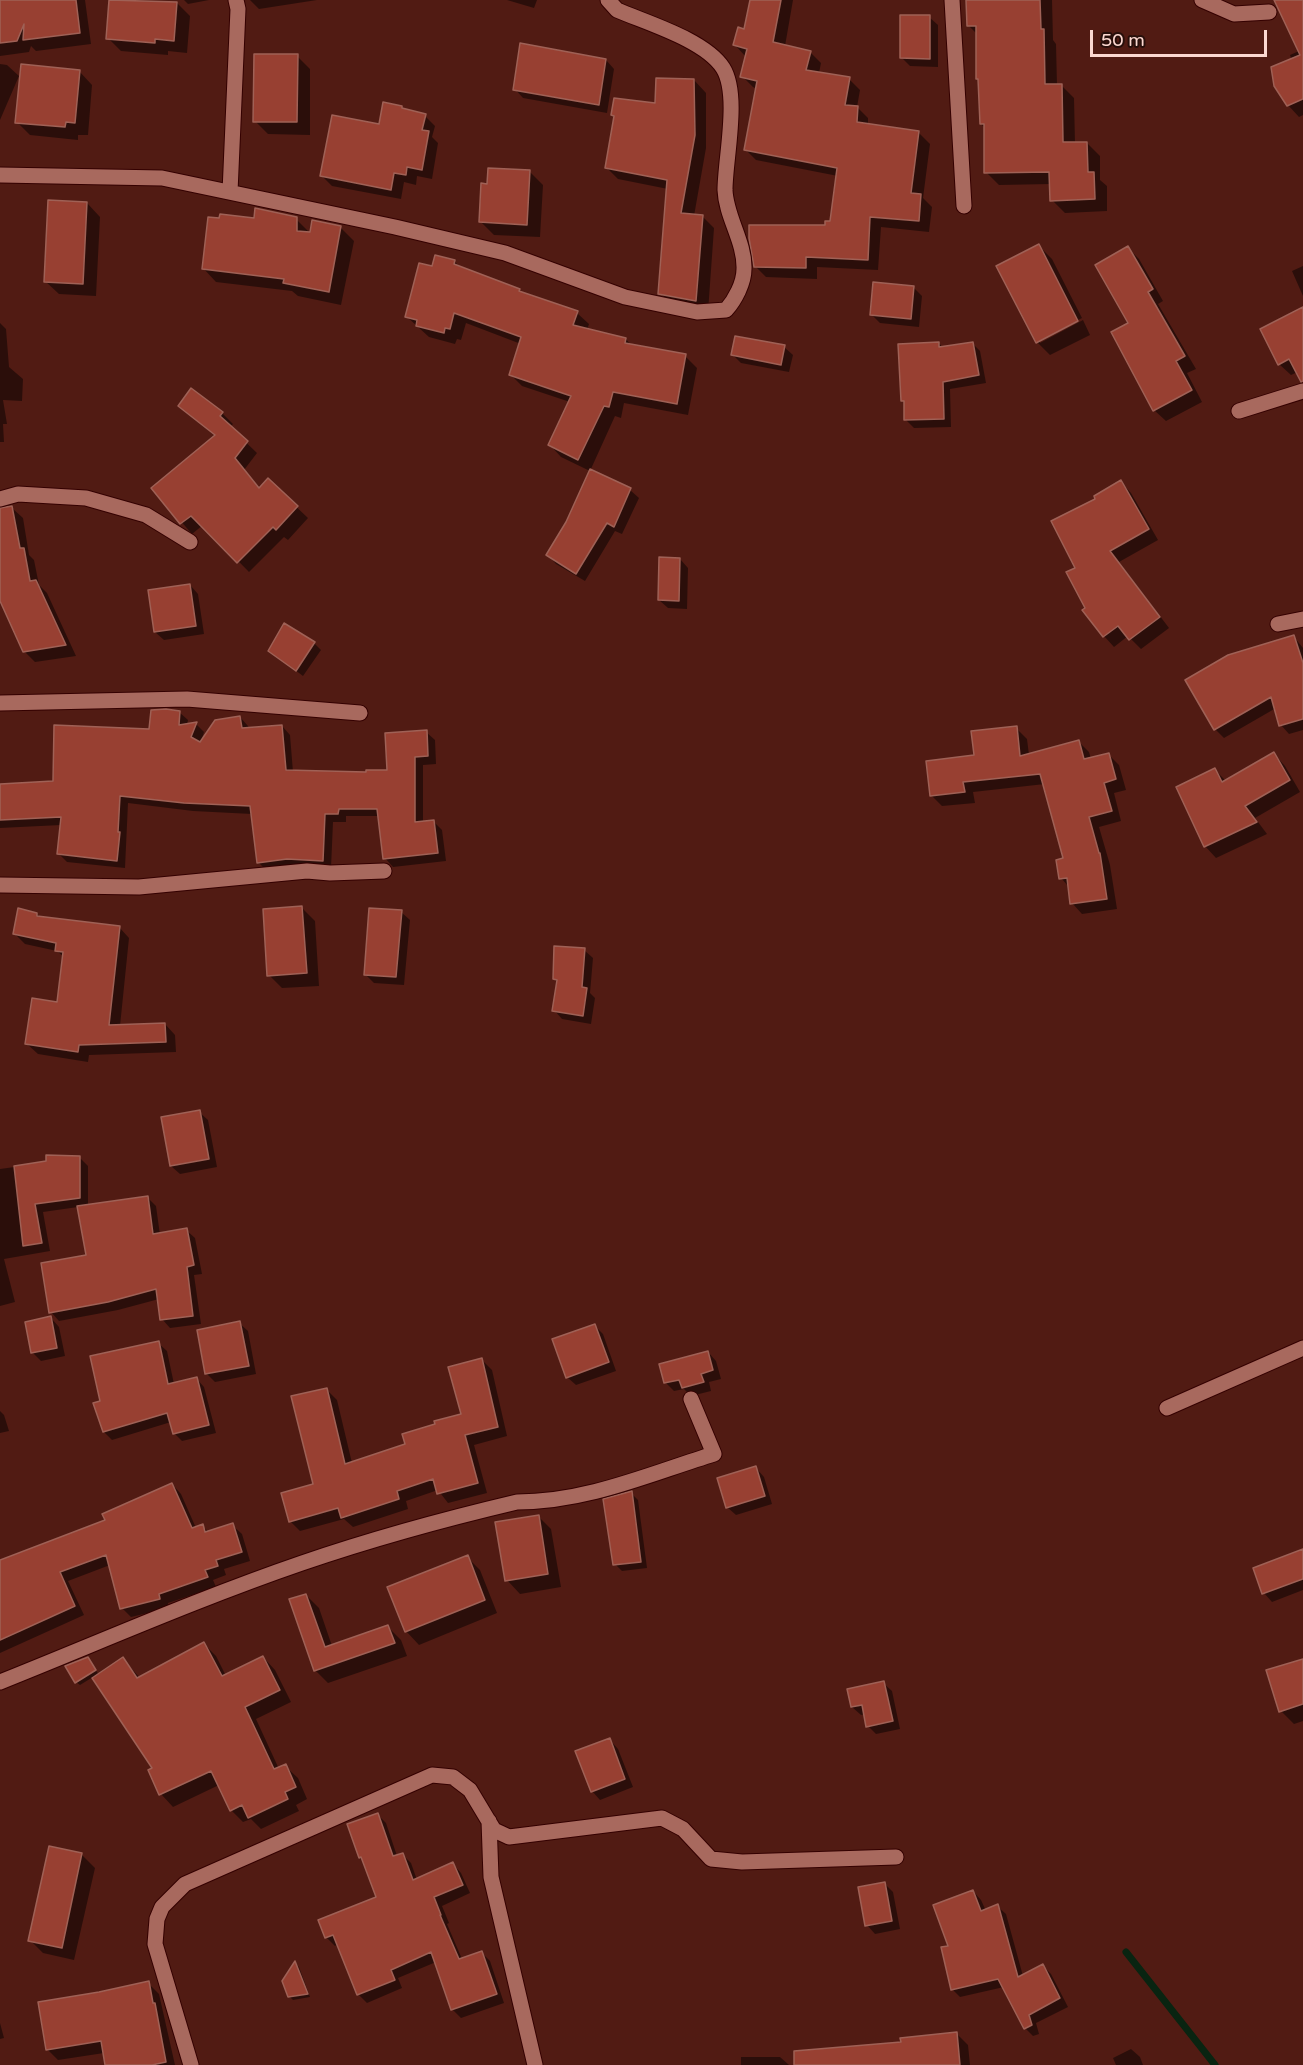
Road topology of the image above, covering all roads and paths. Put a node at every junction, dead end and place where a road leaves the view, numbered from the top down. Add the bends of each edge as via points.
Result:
1 (236, 0) edge
2 (608, 0) edge
3 (952, 0) edge
4 (1202, 0) edge
5 (1269, 12) dead end
6 (0, 175) edge
7 (230, 192) junction
8 (963, 206) dead end
9 (1303, 391) edge
10 (1239, 411) dead end
11 (0, 499) edge
12 (190, 542) dead end
13 (1303, 619) edge
14 (1278, 624) dead end
15 (0, 703) edge
16 (360, 714) dead end
17 (384, 871) dead end
18 (0, 885) edge
19 (1303, 1348) edge
20 (691, 1400) dead end
21 (1167, 1408) dead end
22 (0, 1682) edge
23 (489, 1821) junction
24 (896, 1857) dead end
25 (191, 2065) edge
26 (535, 2065) edge

1 - 7 street
2 - 7 street via 617,10 699,45 724,70 731,116 726,198 744,268 742,282 726,310 697,312 625,297 505,253
3 - 8 street
4 - 5 street via 1234,14
6 - 7 street via 162,178
9 - 10 street
11 - 12 street via 18,494 86,498 146,515
13 - 14 street
15 - 16 street via 187,699
17 - 18 street via 306,871 139,887
19 - 21 street
20 - 22 street via 714,1454 633,1482 567,1498 517,1502 352,1546
23 - 24 street via 495,1830 509,1837 662,1818 683,1829 711,1859 731,1861
23 - 25 street via 470,1790 453,1777 432,1775 185,1884 162,1907 154,1944
23 - 26 street via 491,1877

